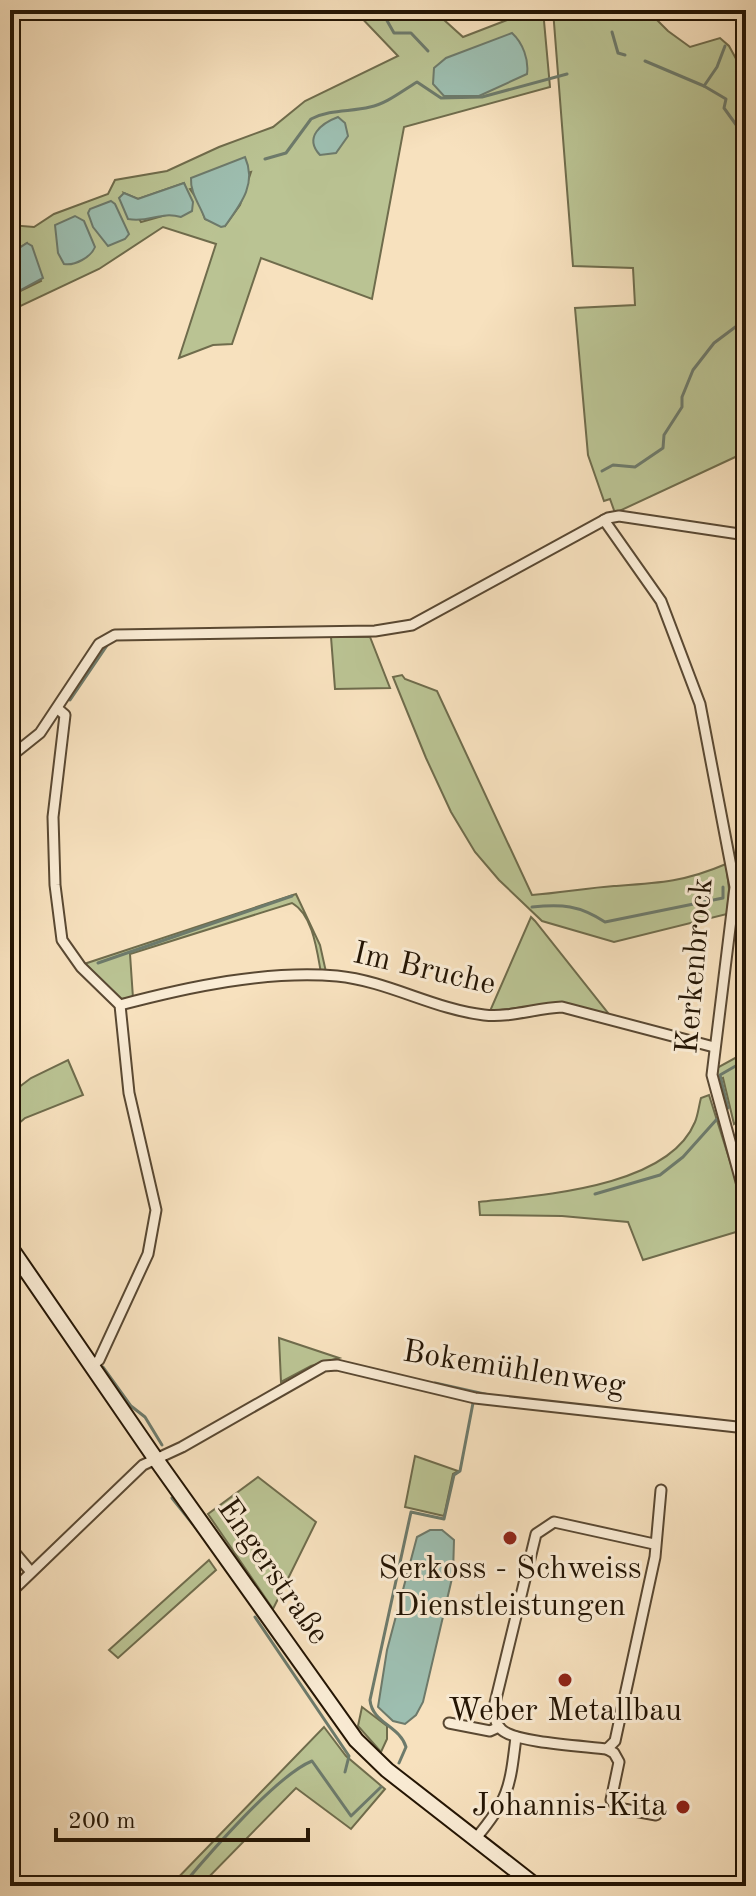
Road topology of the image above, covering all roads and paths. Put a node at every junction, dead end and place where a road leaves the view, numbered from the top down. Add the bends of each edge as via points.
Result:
1 (604, 520) junction
2 (746, 535) edge
3 (58, 709) junction
4 (10, 757) edge
5 (120, 1005) junction
6 (714, 1047) junction
7 (746, 1200) edge
8 (10, 1247) edge
9 (93, 1365) junction
10 (746, 1428) edge
11 (155, 1458) junction
12 (661, 1490) dead end
13 (654, 1544) junction
14 (10, 1547) edge
15 (31, 1572) junction
16 (10, 1593) edge
17 (449, 1723) dead end
18 (499, 1727) junction
19 (516, 1737) junction
20 (607, 1749) junction
21 (656, 1815) dead end
22 (476, 1838) junction
23 (536, 1886) edge

1 - 2 street via 619,516
1 - 3 street via 412,625 389,630 110,636 99,644
1 - 6 street, Kerkenbrock via 661,601 700,704 735,887
3 - 4 street via 40,733
3 - 5 street via 65,715 53,817 62,940
5 - 6 street, Im Bruche via 244,980 333,976 366,980 486,1015 562,1007
5 - 9 street via 129,1093 156,1210 155,1226 124,1310
6 - 7 street, Kerkenbrock via 714,1089
8 - 9 main road, Engerstraße
9 - 11 main road, Engerstraße
10 - 11 street, Bokemühlenweg via 475,1398 337,1365 324,1366
11 - 15 street, Bokemühlenweg
11 - 22 main road, Engerstraße via 356,1740
12 - 13 street
13 - 18 street via 554,1522 536,1534 494,1707
13 - 20 street via 615,1741
14 - 15 street
15 - 16 street, Bokemühlenweg
17 - 18 street via 490,1731
18 - 19 street
19 - 20 street
19 - 22 street via 504,1802
20 - 21 street via 619,1762 613,1804
22 - 23 main road, Engerstraße

